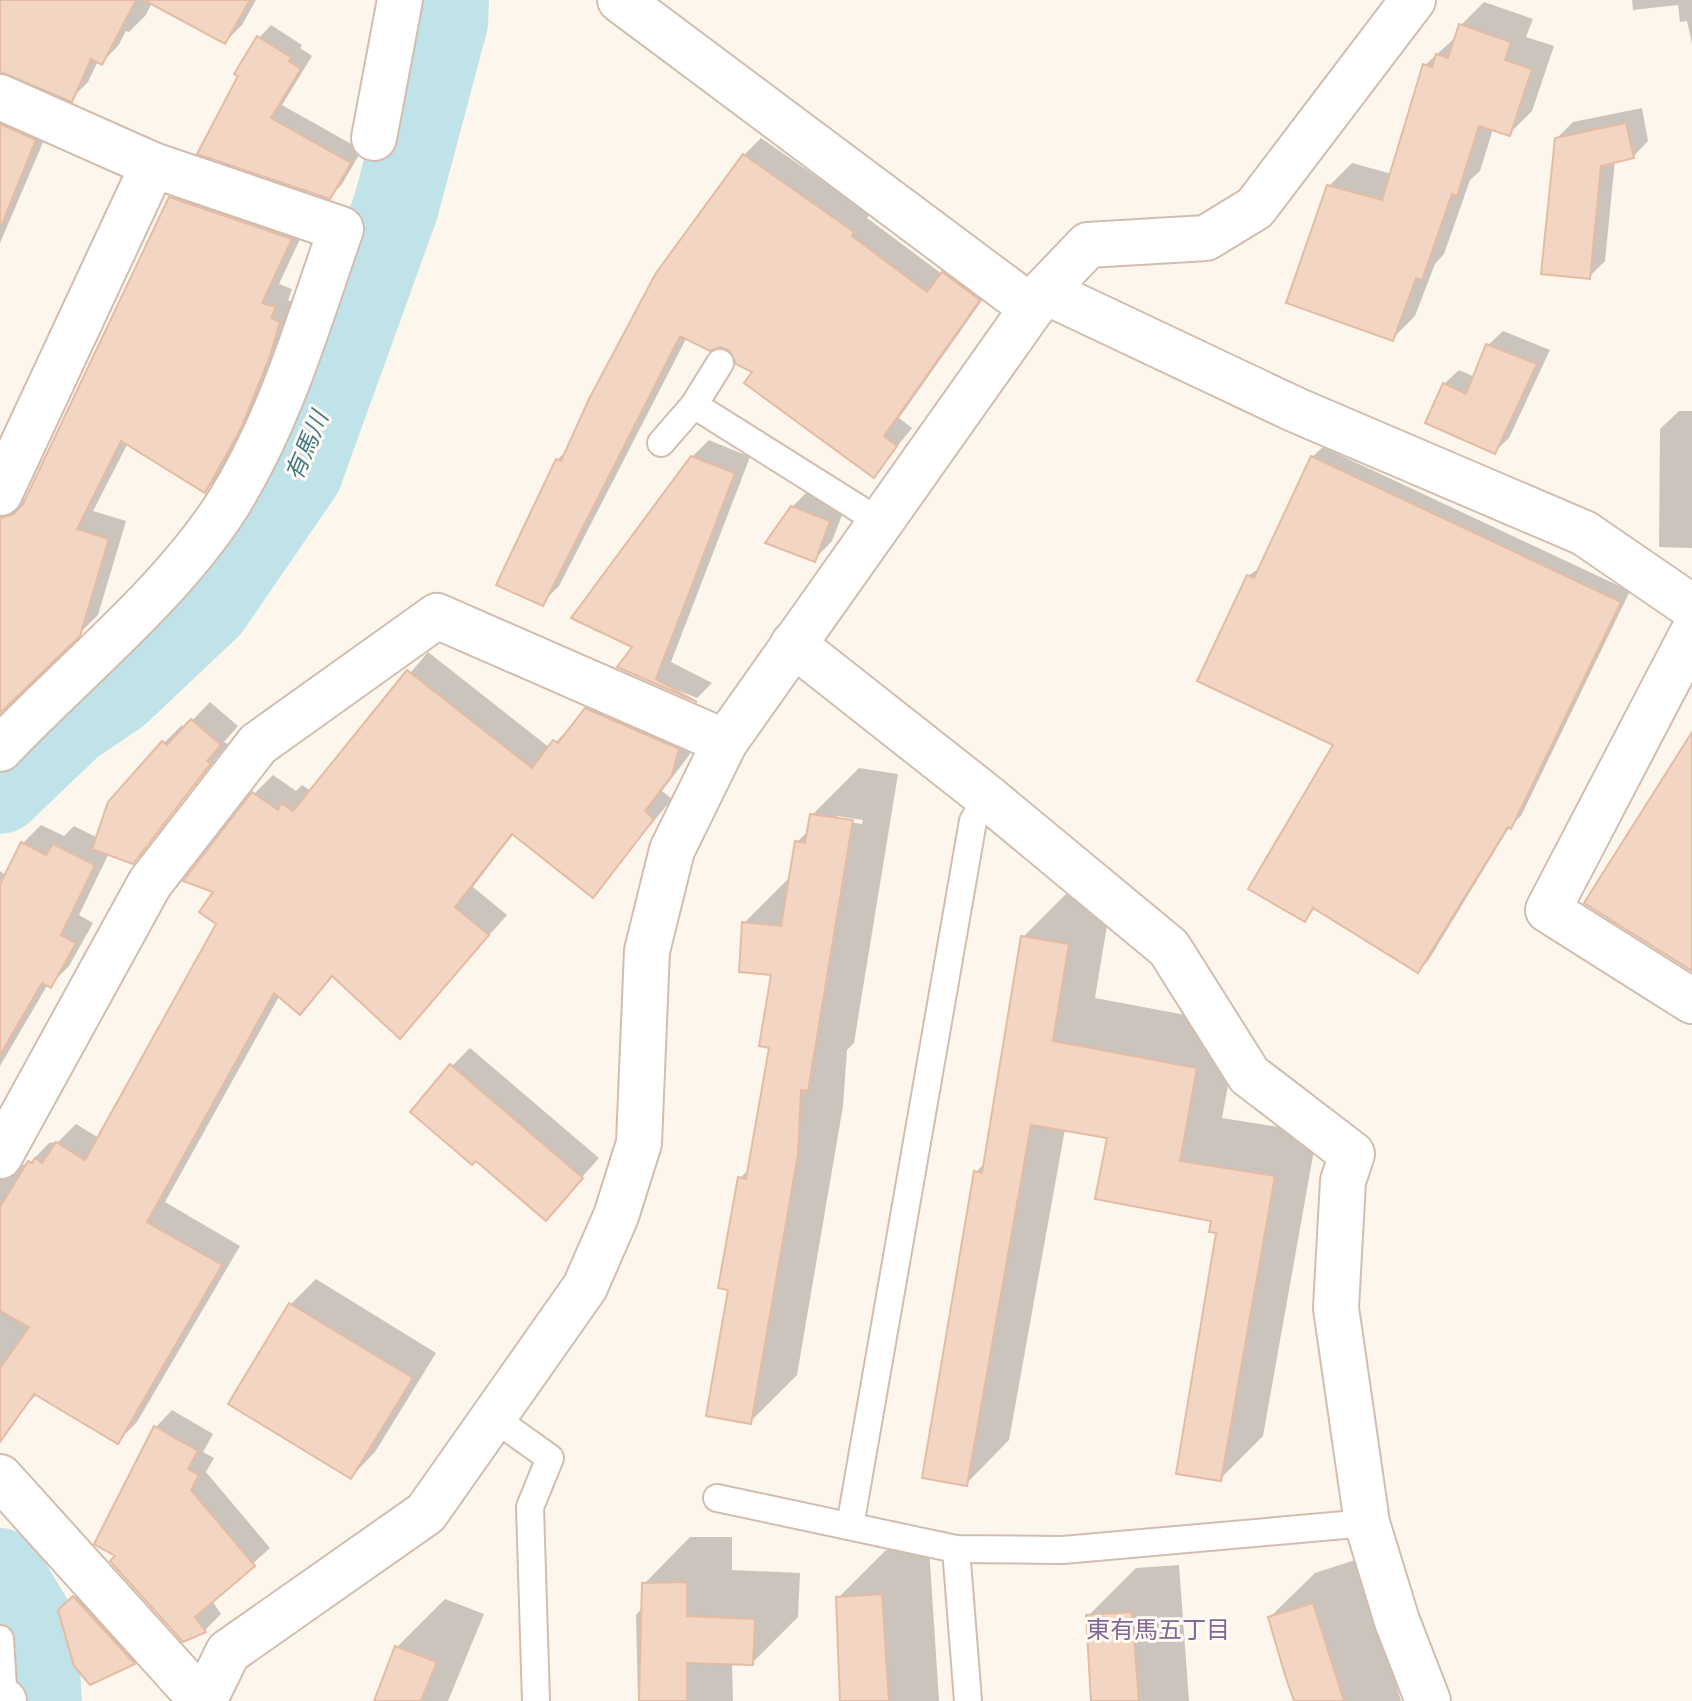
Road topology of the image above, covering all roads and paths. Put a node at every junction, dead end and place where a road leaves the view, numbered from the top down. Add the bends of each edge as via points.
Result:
1 (400, 0) edge
2 (620, 0) edge
3 (1413, 0) edge
4 (0, 97) edge
5 (374, 138) dead end
6 (153, 165) junction
7 (1038, 299) junction
8 (720, 363) dead end
9 (694, 405) junction
10 (661, 443) dead end
11 (0, 493) edge
12 (880, 522) junction
13 (1692, 607) edge
14 (1692, 634) edge
15 (793, 644) junction
16 (725, 742) junction
17 (0, 749) edge
18 (987, 797) junction
19 (1692, 1001) edge
20 (0, 1156) edge
21 (494, 1418) junction
22 (0, 1477) edge
23 (717, 1498) dead end
24 (1367, 1523) junction
25 (850, 1526) junction
26 (956, 1549) junction
27 (0, 1639) edge
28 (206, 1697) edge
29 (3, 1701) edge
30 (536, 1701) edge
31 (968, 1701) edge
32 (1428, 1701) edge

1 - 5 street
2 - 7 street
3 - 7 street via 1255,208 1206,238 1088,245
4 - 6 street
6 - 11 street
6 - 17 street via 341,229 276,417 227,505 170,577
7 - 12 street
7 - 13 street via 1584,533
8 - 9 lane
9 - 10 lane
9 - 12 lane
12 - 15 street
14 - 19 street via 1548,910
15 - 16 street
15 - 18 street
16 - 20 street via 437,616 258,744 150,883
16 - 21 street via 672,850 647,951 639,1143 616,1216 585,1287
18 - 24 street via 1169,948 1249,1075 1352,1154 1343,1181 1336,1308
18 - 25 lane via 973,821
21 - 28 street via 426,1513 228,1652
21 - 30 lane via 550,1458 530,1507
22 - 28 street via 186,1683
23 - 25 lane
24 - 26 lane via 1063,1550
24 - 32 street
25 - 26 lane
26 - 31 lane
27 - 29 lane

